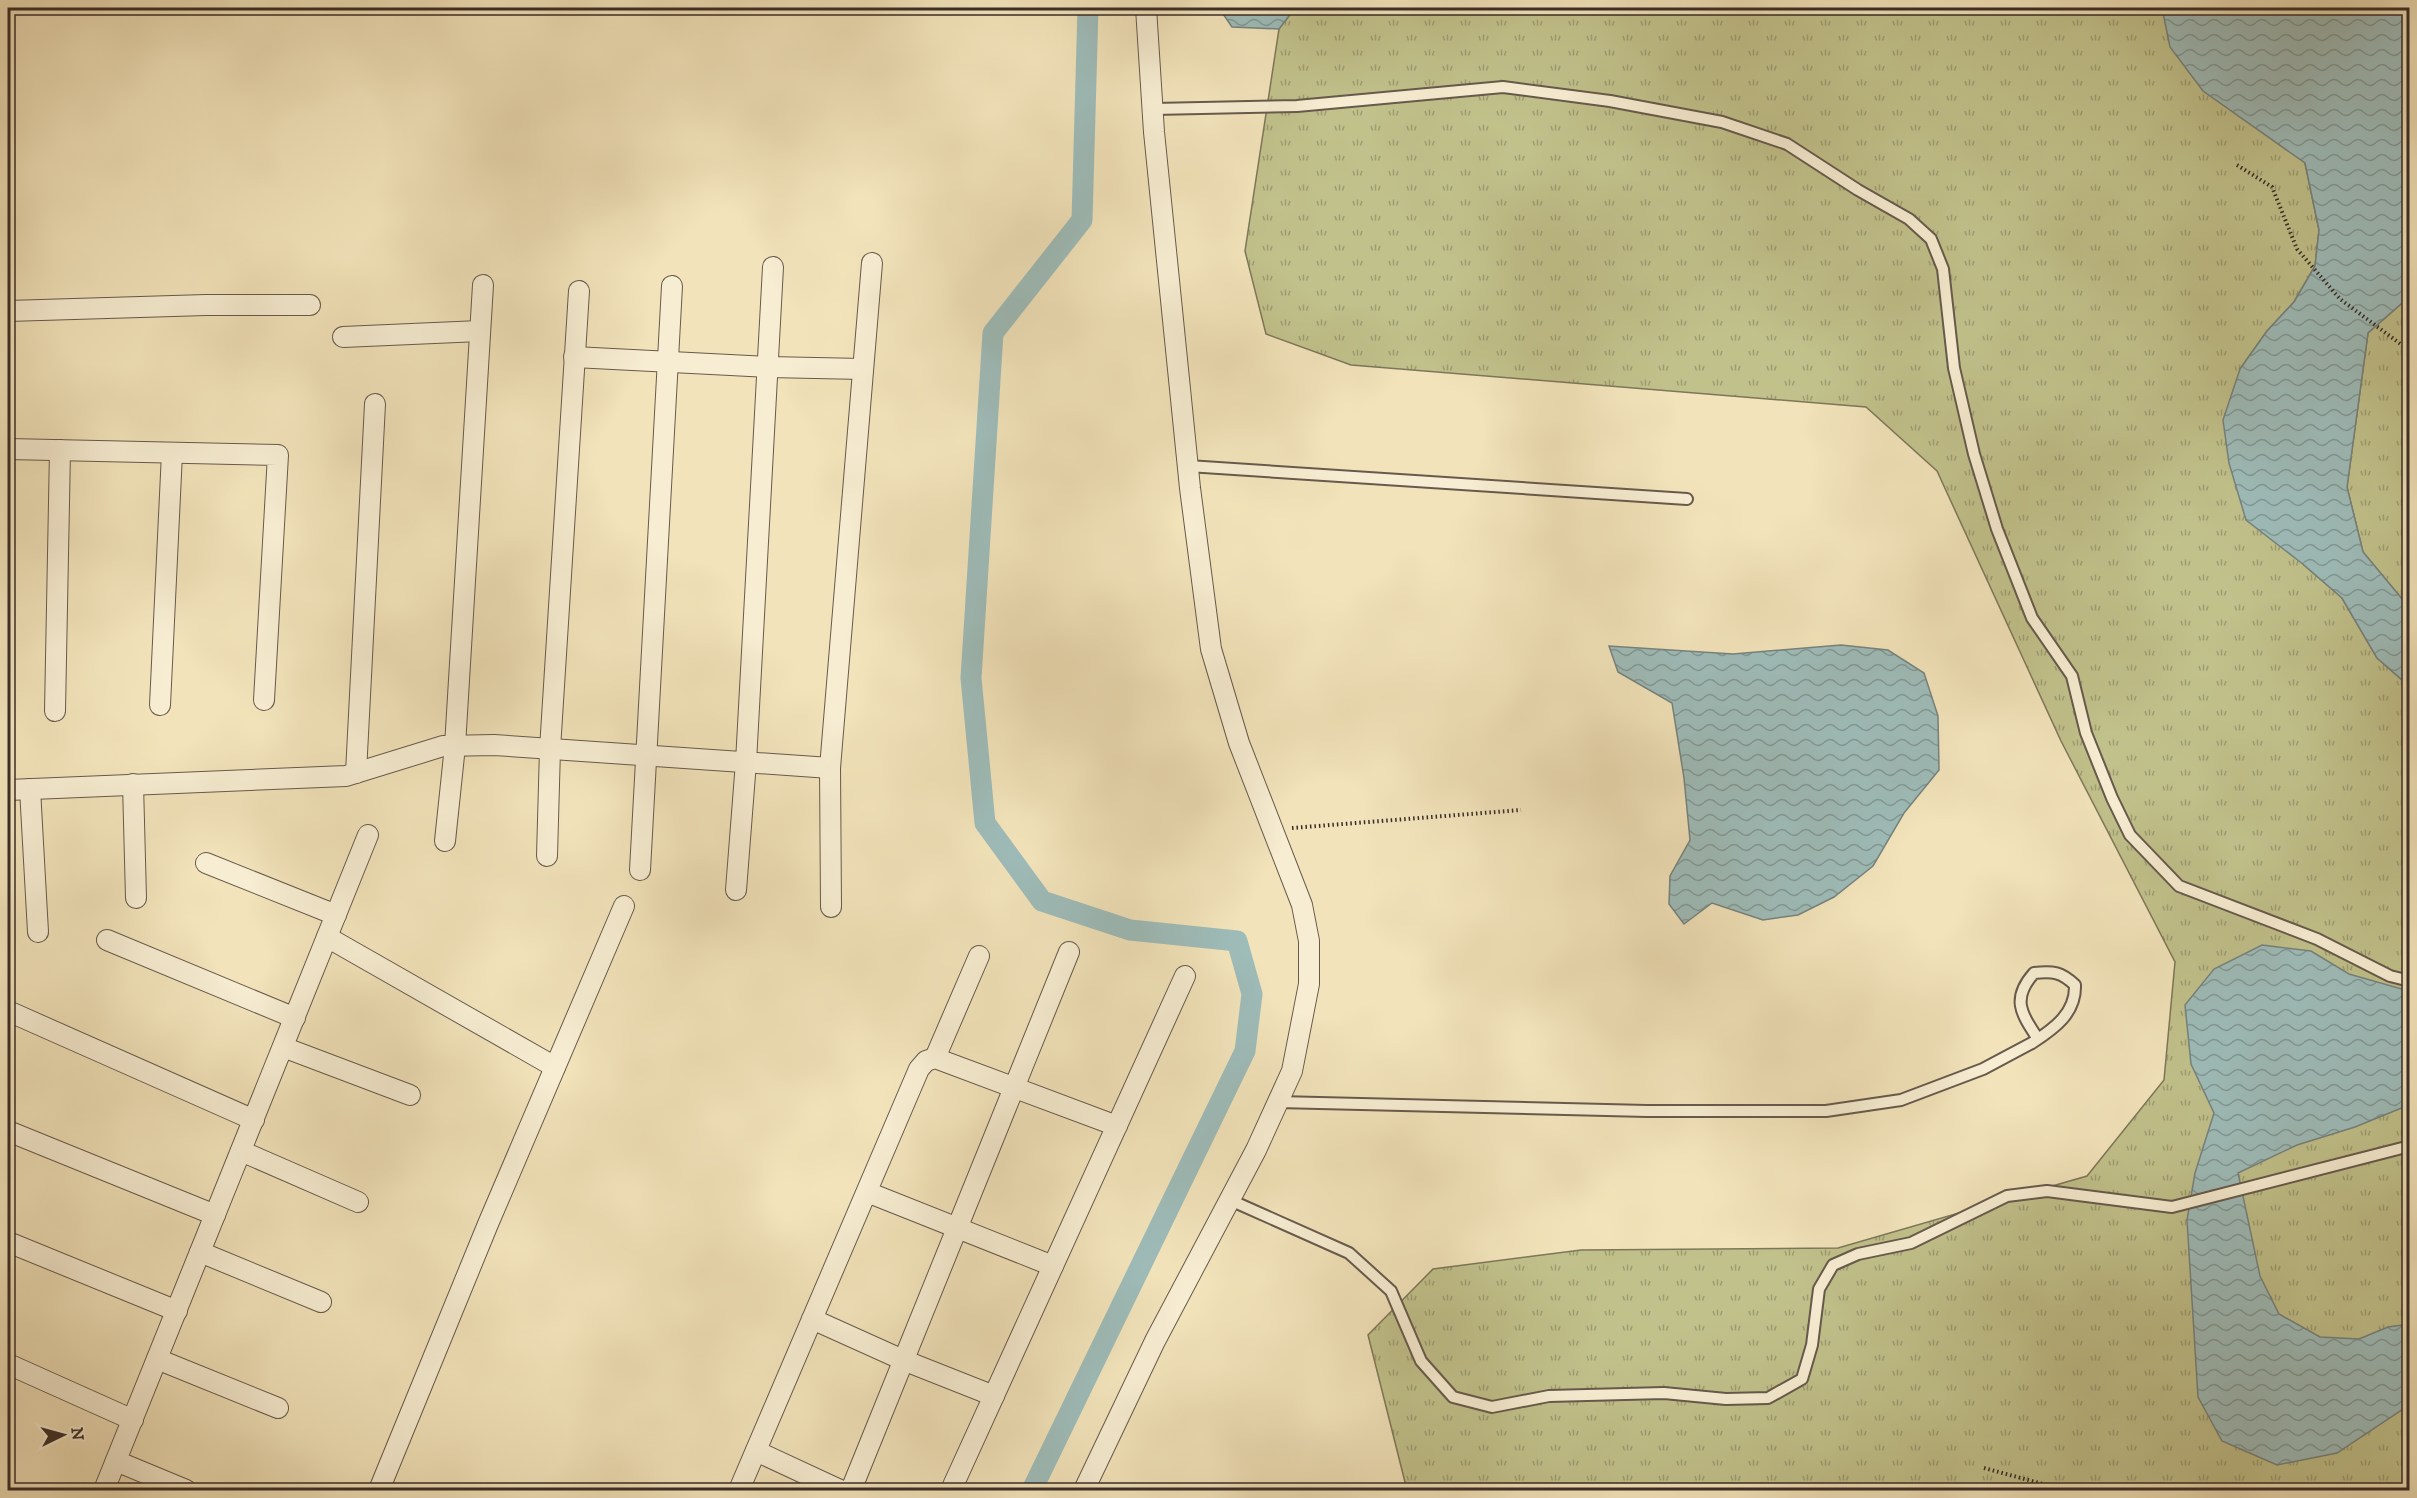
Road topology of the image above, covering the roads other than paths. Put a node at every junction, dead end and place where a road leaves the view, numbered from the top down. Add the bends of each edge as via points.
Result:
1 (1146, 8) edge
2 (1154, 110) junction
3 (872, 263) dead end
4 (773, 267) dead end
5 (483, 285) dead end
6 (672, 286) dead end
7 (579, 291) dead end
8 (310, 305) dead end
9 (8, 311) edge
10 (480, 332) junction
11 (343, 337) dead end
12 (574, 357) junction
13 (668, 361) junction
14 (768, 367) junction
15 (863, 369) junction
16 (375, 404) dead end
17 (8, 449) edge
18 (60, 450) junction
19 (172, 453) junction
20 (1188, 466) junction
21 (1687, 500) dead end
22 (264, 700) dead end
23 (160, 705) dead end
24 (55, 711) dead end
25 (455, 746) junction
26 (550, 749) junction
27 (647, 755) junction
28 (746, 762) junction
29 (830, 768) junction
30 (356, 773) junction
31 (133, 784) junction
32 (30, 789) junction
33 (8, 790) edge
34 (368, 835) dead end
35 (445, 841) dead end
36 (547, 856) dead end
37 (206, 863) dead end
38 (640, 870) dead end
39 (736, 890) dead end
40 (136, 898) dead end
41 (624, 906) dead end
42 (831, 907) dead end
43 (336, 915) junction
44 (38, 932) dead end
45 (327, 937) junction
46 (107, 940) dead end
47 (1069, 952) dead end
48 (979, 956) dead end
49 (1185, 976) dead end
50 (2409, 981) edge
51 (8, 1011) edge
52 (295, 1018) junction
53 (2038, 1039) junction
54 (283, 1047) junction
55 (935, 1058) junction
56 (555, 1067) junction
57 (1014, 1087) junction
58 (410, 1095) dead end
59 (1278, 1102) junction
60 (254, 1120) junction
61 (1117, 1126) junction
62 (8, 1131) edge
63 (2409, 1146) edge
64 (241, 1151) junction
65 (867, 1192) junction
66 (1230, 1200) junction
67 (358, 1202) dead end
68 (215, 1215) junction
69 (957, 1227) junction
70 (8, 1242) edge
71 (200, 1252) junction
72 (1053, 1266) junction
73 (321, 1302) dead end
74 (177, 1311) junction
75 (812, 1318) junction
76 (157, 1359) junction
77 (903, 1360) junction
78 (8, 1364) edge
79 (994, 1396) junction
80 (278, 1408) dead end
81 (133, 1420) junction
82 (756, 1451) junction
83 (116, 1461) junction
84 (104, 1491) edge
85 (186, 1491) edge
86 (379, 1491) edge
87 (739, 1491) edge
88 (840, 1491) edge
89 (851, 1491) edge
90 (951, 1491) edge
91 (1084, 1491) edge

1 - 2 street
2 - 20 street
2 - 50 lane via 1297,106 1503,87 1610,101 1722,122 1787,144 1910,219 1931,239 1944,269 1954,368 1996,528 2032,618 2072,676 2086,733 2130,835 2179,886 2317,939 2390,976
3 - 15 street
4 - 14 street
5 - 10 street
6 - 13 street
7 - 12 street
8 - 9 street
10 - 11 street
10 - 25 street
12 - 13 street
12 - 26 street
13 - 14 street
13 - 27 street
14 - 15 street
14 - 28 street
15 - 29 street
16 - 30 street
17 - 18 street
18 - 19 street
18 - 24 street
19 - 22 street via 278,455
19 - 23 street
20 - 21 lane
20 - 59 street via 1210,649 1239,743 1302,905 1309,941 1307,995 1292,1071
25 - 26 street
25 - 30 street via 443,746
25 - 35 street
26 - 27 street
26 - 36 street
27 - 28 street
27 - 38 street
28 - 29 street
28 - 39 street
29 - 42 street
30 - 31 street
31 - 32 street
31 - 40 street
32 - 33 street
32 - 44 street
34 - 43 street
37 - 43 street
41 - 56 street
43 - 45 street
45 - 52 street
45 - 56 street
46 - 52 street
47 - 57 street
48 - 55 street
49 - 61 street
51 - 60 street
52 - 54 street
53 - 53 lane via 2055,1028 2076,997 2075,985 2064,975 2034,973 2024,984 2019,1005
53 - 59 lane via 1983,1069 1900,1100 1826,1111
54 - 58 street
54 - 60 street
55 - 57 street
55 - 65 street via 919,1069
56 - 86 street
57 - 61 street
57 - 69 street
59 - 66 street
60 - 64 street
61 - 72 street
62 - 68 street
63 - 66 lane via 2172,1207 2048,1191 2007,1196 1911,1243 1858,1254 1833,1265 1819,1289 1812,1345 1802,1379 1768,1398 1726,1399 1664,1393 1549,1396 1492,1407 1453,1396 1421,1361 1391,1291 1349,1253
64 - 67 street
64 - 68 street
65 - 69 street
65 - 75 street
66 - 91 street via 1155,1341
68 - 71 street
69 - 72 street
69 - 77 street
70 - 74 street
71 - 73 street
71 - 74 street
72 - 79 street
74 - 76 street
75 - 77 street
75 - 82 street
76 - 80 street
76 - 81 street
77 - 79 street
77 - 89 street
78 - 81 street
79 - 90 street
81 - 83 street
82 - 87 street
82 - 88 street
83 - 84 street
83 - 85 street

